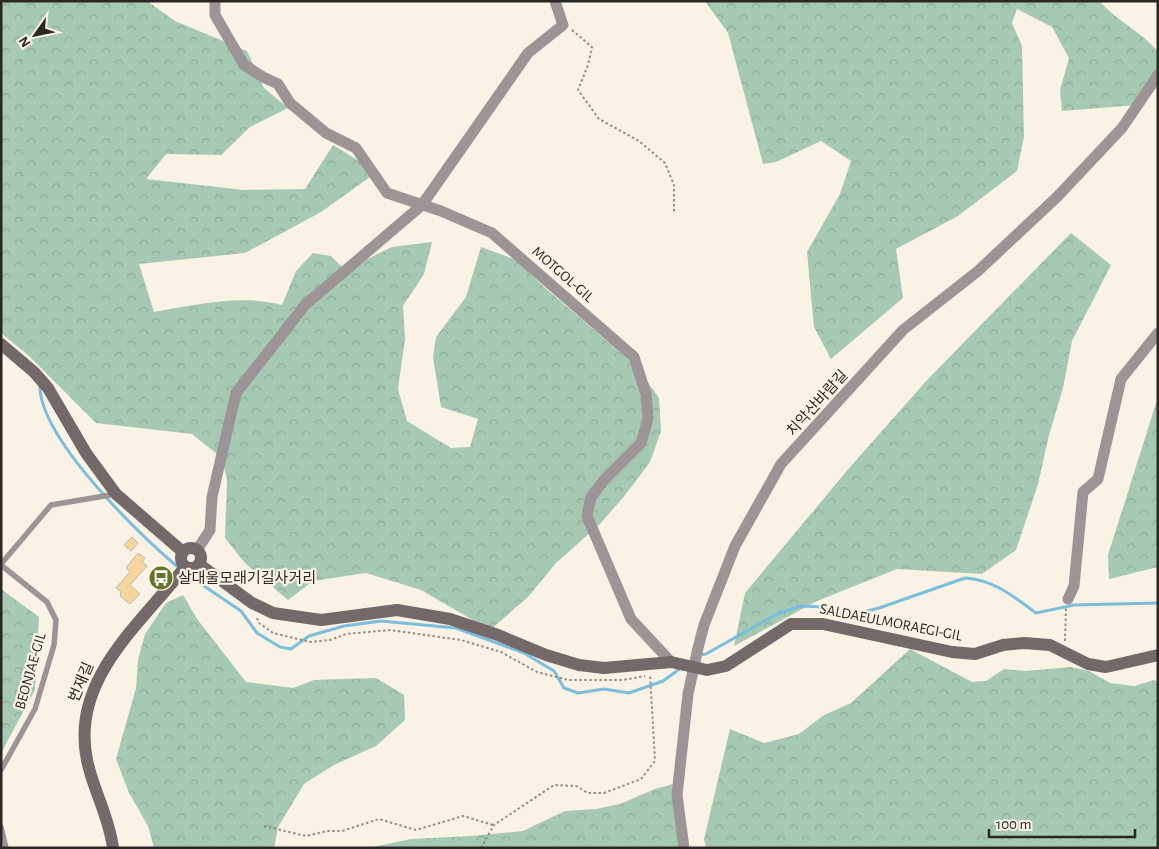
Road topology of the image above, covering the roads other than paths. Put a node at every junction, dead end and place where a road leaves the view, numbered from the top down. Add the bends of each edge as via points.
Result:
1 (215, 1) edge
2 (554, 1) edge
3 (1158, 75) edge
4 (422, 205) junction
5 (1158, 333) edge
6 (1, 344) edge
7 (112, 495) junction
8 (196, 550) junction
9 (183, 552) junction
10 (199, 564) junction
11 (1, 565) edge
12 (184, 568) junction
13 (1068, 599) dead end
14 (1158, 654) edge
15 (675, 662) junction
16 (1, 770) edge
17 (1, 827) edge
18 (6, 848) edge
19 (113, 848) edge
20 (684, 848) edge

1 - 4 street, MOTGOL-GIL via 215,16 244,65 278,84 290,103 326,133 356,148 387,193
2 - 4 street via 564,25 528,53
3 - 20 street, 치악산바람길 via 1122,128 1057,197 978,272 904,330 781,464 735,546 698,648 688,694 677,795
4 - 8 street via 305,305 236,393 212,497 210,530
4 - 15 street, MOTGOL-GIL via 492,233 634,357 646,394 648,419 641,443 591,497 587,516 631,619
5 - 13 street via 1121,379 1098,479 1083,492 1074,586
6 - 7 street via 48,388
7 - 9 street
7 - 11 lane via 51,506
8 - 9 street via 190,548
8 - 10 street via 201,555
9 - 12 street via 181,561
10 - 12 street via 194,568
10 - 15 street, SALDAEULMORAEGI-GIL via 252,603 273,613 321,620 397,610 450,619 579,666 604,668
11 - 16 lane, BEONJAE-GIL via 48,602 56,620 54,645 35,709
12 - 19 street, 번재길 via 138,621 105,666 85,712 87,760 107,817
14 - 15 street, SALDAEULMORAEGI-GIL via 1106,667 1088,664 1050,645 1024,643 975,654 952,652 804,622 791,624 726,666 708,670
17 - 18 lane

